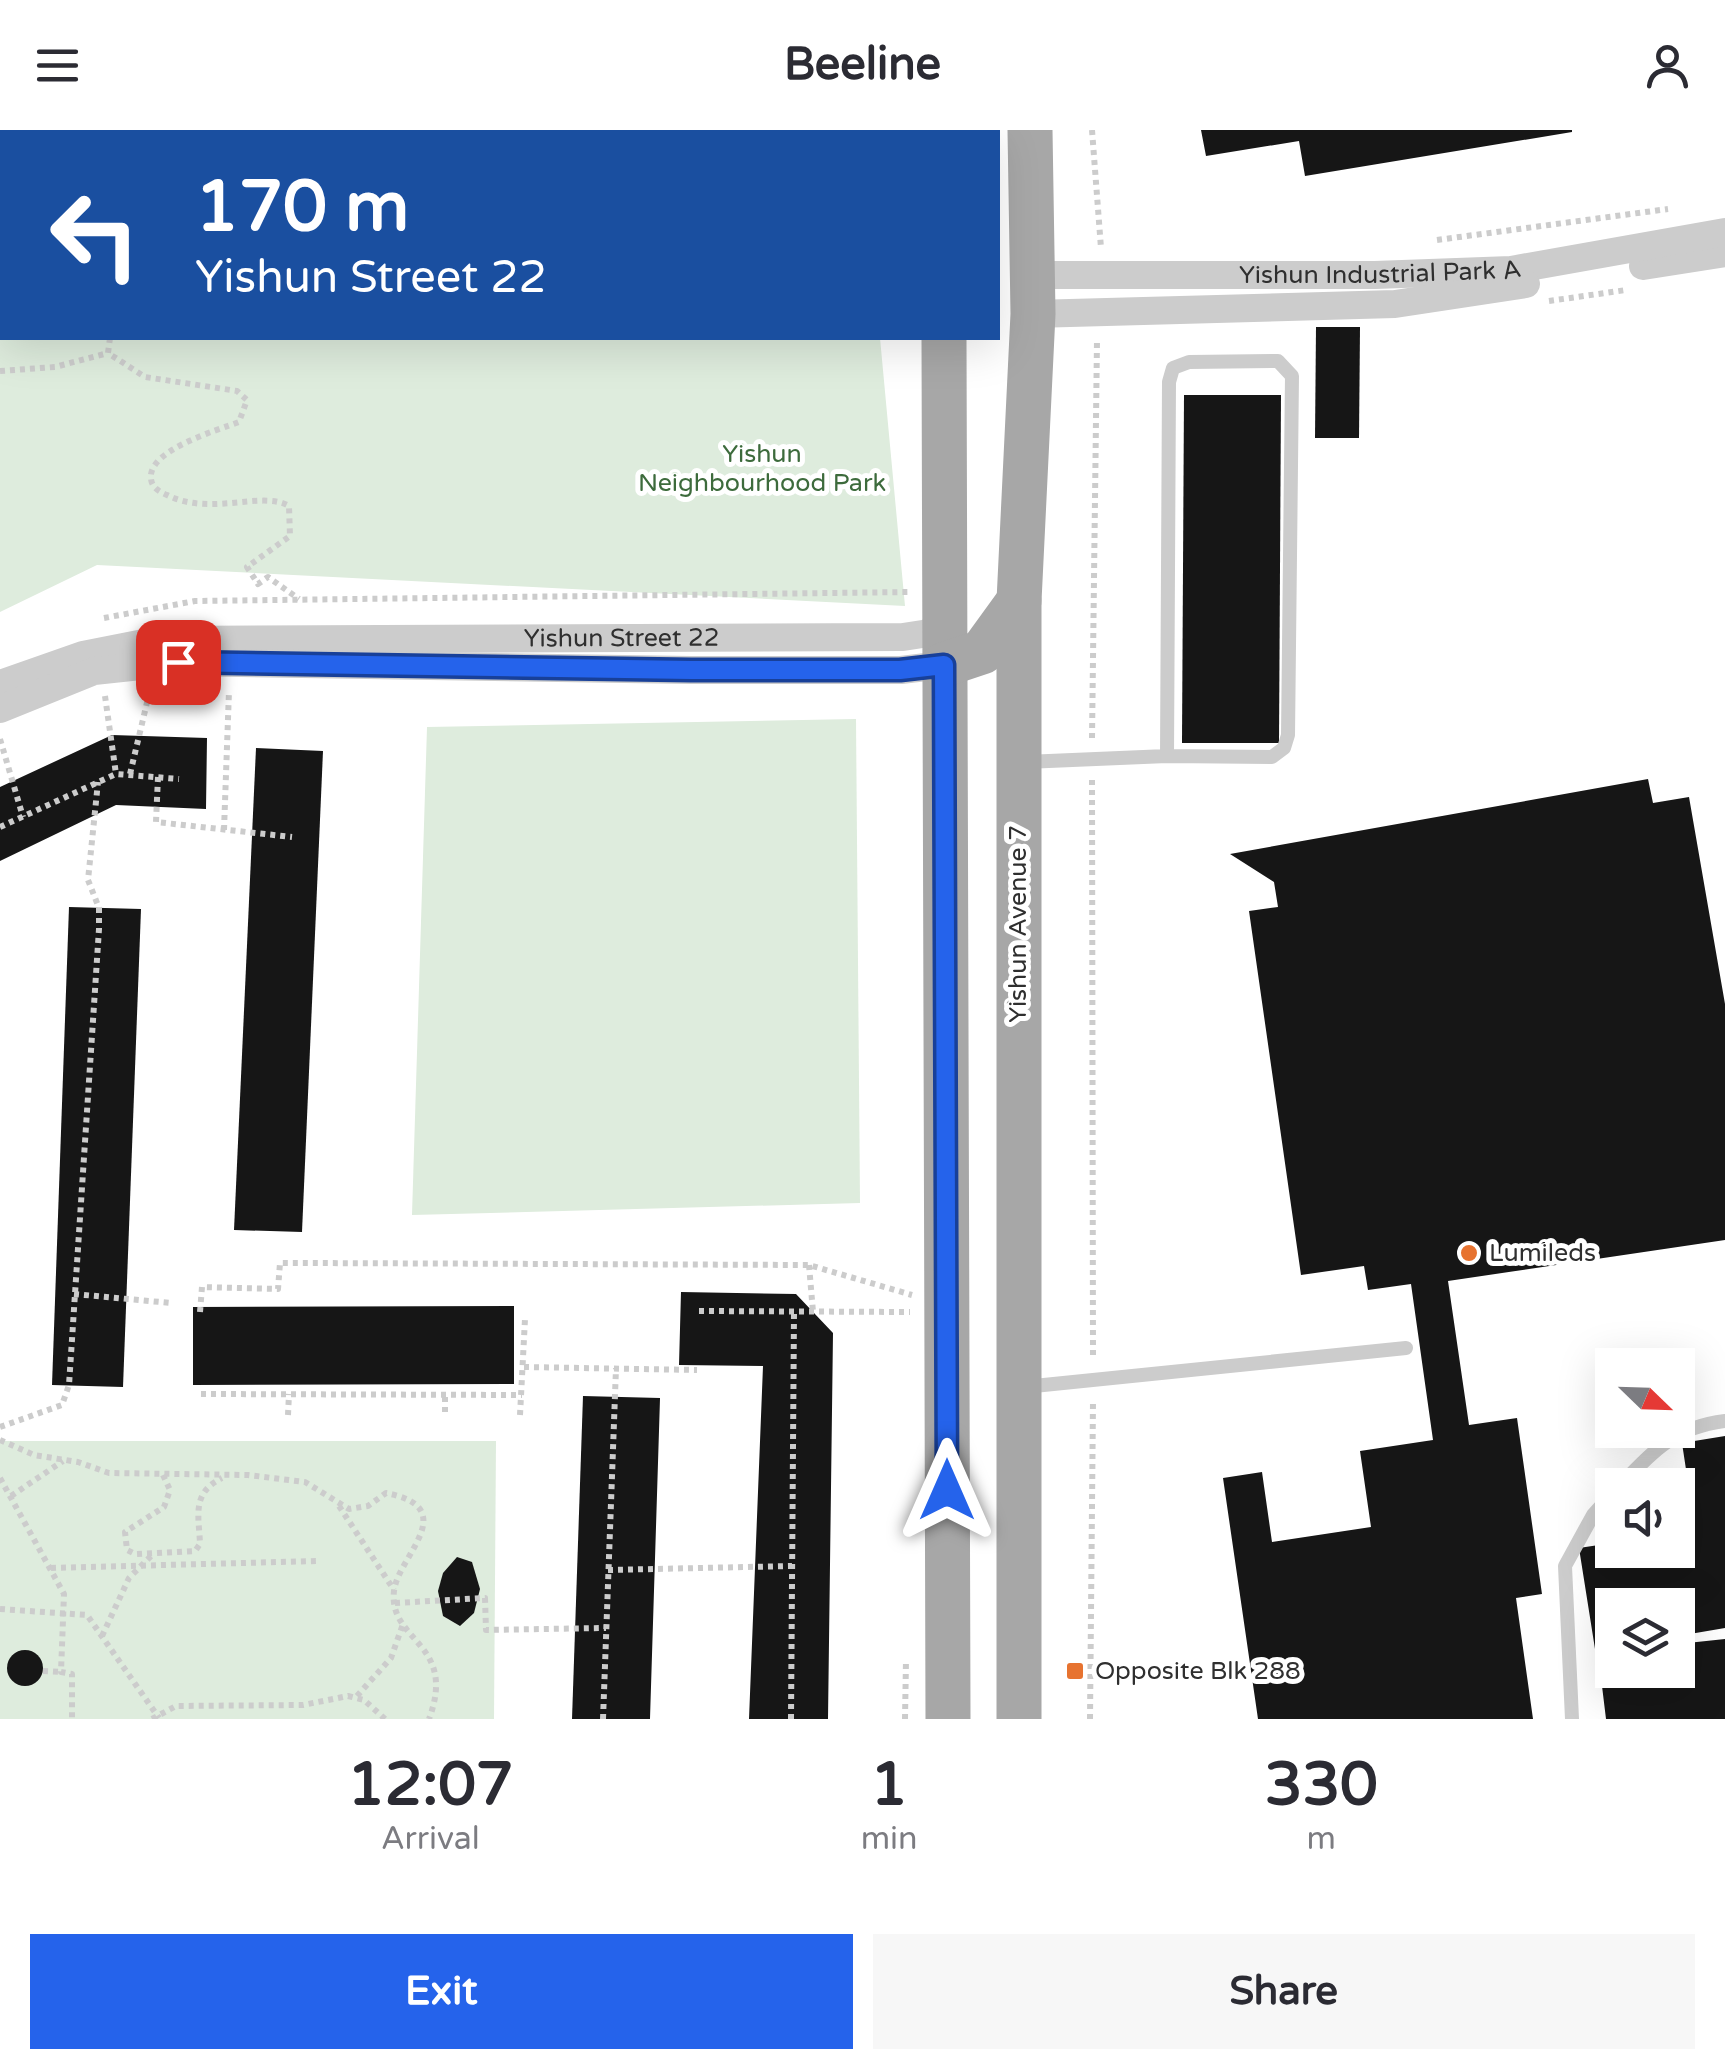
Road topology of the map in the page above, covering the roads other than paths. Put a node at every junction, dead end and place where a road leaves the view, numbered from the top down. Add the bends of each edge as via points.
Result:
1 (1030, 130) edge
2 (1725, 232) edge
3 (1725, 252) edge
4 (1031, 294) junction
5 (944, 340) edge
6 (1019, 601) junction
7 (931, 606) junction
8 (944, 665) junction
9 (0, 684) edge
10 (0, 709) edge
11 (1167, 756) junction
12 (1020, 762) junction
13 (1406, 1348) dead end
14 (1016, 1388) junction
15 (1725, 1421) edge
16 (1635, 1468) edge
17 (1595, 1513) edge
18 (948, 1719) edge
19 (1019, 1719) edge
20 (1572, 1719) edge

1 - 4 main road, Yishun Avenue 7
2 - 4 street, Yishun Industrial Park A via 1512,270
3 - 4 street, Yishun Industrial Park A via 1395,304
4 - 6 main road, Yishun Avenue 7
5 - 7 main road
6 - 8 main road via 982,652
6 - 12 main road, Yishun Avenue 7
7 - 8 main road
7 - 9 street, Yishun Street 22 via 929,633 902,637 159,640 83,655
8 - 10 street, Yishun Street 22 via 691,670 178,662 94,671
8 - 18 main road
11 - 11 lane via 1272,757 1288,734 1292,376 1278,361 1189,362 1173,368 1169,382
11 - 12 lane
12 - 14 main road, Yishun Avenue 7
13 - 14 lane
14 - 19 main road, Yishun Avenue 7
15 - 16 lane via 1692,1425
17 - 20 lane via 1566,1566

